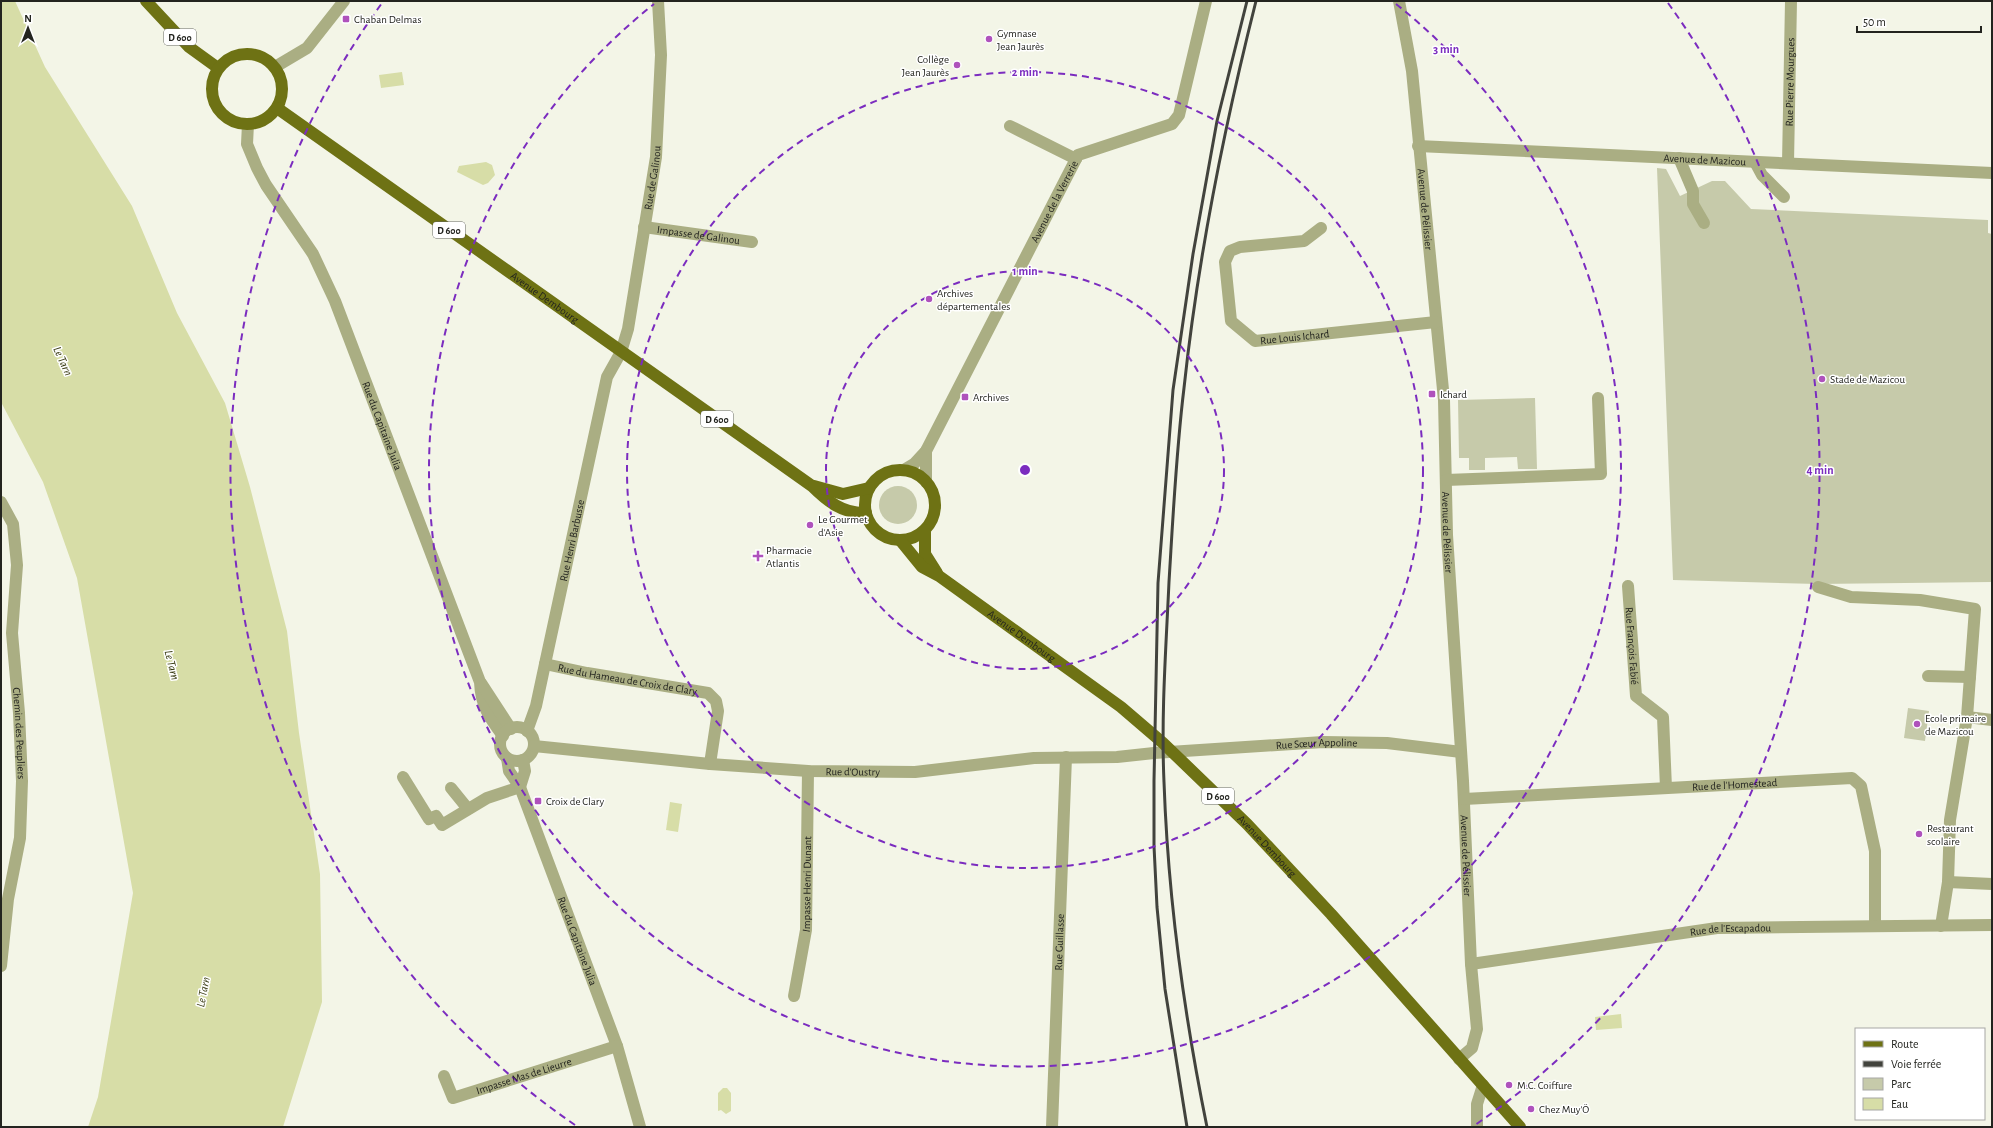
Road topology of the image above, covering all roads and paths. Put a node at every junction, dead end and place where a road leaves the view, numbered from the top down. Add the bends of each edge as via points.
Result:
1 (146, 1) edge
2 (344, 1) edge
3 (658, 1) edge
4 (1206, 1) edge
5 (1400, 1) edge
6 (1791, 1) edge
7 (275, 67) junction
8 (218, 68) junction
9 (277, 108) junction
10 (248, 124) junction
11 (1010, 126) dead end
12 (1418, 146) junction
13 (1679, 158) junction
14 (1076, 159) junction
15 (1755, 162) junction
16 (1788, 163) junction
17 (1992, 173) edge
18 (1784, 197) dead end
19 (1704, 223) dead end
20 (644, 227) junction
21 (1321, 228) dead end
22 (752, 242) dead end
23 (1436, 322) junction
24 (621, 352) junction
25 (1598, 398) dead end
26 (926, 451) junction
27 (904, 470) junction
28 (1446, 480) junction
29 (926, 482) junction
30 (812, 486) junction
31 (869, 488) junction
32 (1, 502) edge
33 (866, 513) junction
34 (925, 530) junction
35 (900, 540) junction
36 (939, 576) junction
37 (1628, 586) dead end
38 (1818, 587) dead end
39 (545, 664) junction
40 (1928, 676) dead end
41 (1970, 677) junction
42 (1967, 717) junction
43 (1992, 720) edge
44 (527, 731) junction
45 (507, 732) junction
46 (534, 746) junction
47 (1172, 752) junction
48 (1461, 752) junction
49 (1066, 757) junction
50 (508, 758) junction
51 (523, 760) junction
52 (710, 764) junction
53 (808, 771) junction
54 (402, 777) dead end
55 (520, 787) junction
56 (451, 788) dead end
57 (1666, 788) junction
58 (1464, 799) junction
59 (468, 809) junction
60 (1948, 882) junction
61 (1992, 884) edge
62 (1992, 925) edge
63 (1874, 926) junction
64 (1941, 926) junction
65 (1471, 964) junction
66 (1, 966) edge
67 (794, 996) dead end
68 (617, 1046) junction
69 (1459, 1059) junction
70 (444, 1076) dead end
71 (1483, 1085) junction
72 (640, 1127) edge
73 (1052, 1127) edge
74 (1478, 1127) edge
75 (1520, 1127) edge

1 - 8 main road, D 600 via 189,47
2 - 7 street via 307,48
3 - 20 street, Rue de Galinou via 661,55 656,157
4 - 14 street, Avenue de la Verrerie via 1179,116 1172,124 1078,155
5 - 12 street, Avenue de Pélissier via 1412,71
6 - 16 street, Rue Pierre Mourgues
7 - 8 main road via 267,59 246,53 226,60
7 - 9 main road via 281,76 283,87 282,98
8 - 10 main road via 213,78 212,89 219,110 237,123
9 - 10 main road via 264,119
9 - 24 main road, Avenue Dembourg / D 600
10 - 45 street, Rue du Capitaine Julia via 247,144 257,168 313,254 334,301 480,682 481,698 489,717
11 - 14 street
12 - 13 street, Avenue de Mazicou
12 - 23 street, Avenue de Pélissier
13 - 15 street, Avenue de Mazicou
13 - 19 street via 1693,191 1693,204
14 - 26 street, Avenue de la Verrerie
15 - 16 street, Avenue de Mazicou
15 - 18 street via 1762,175
16 - 17 street, Avenue de Mazicou
20 - 22 street, Impasse de Galinou
20 - 24 street, Rue de Galinou via 628,330
21 - 23 street, Rue Louis Ichard via 1304,241 1240,247 1230,251 1225,262 1231,321 1255,341
23 - 28 street, Avenue de Pélissier via 1444,400
24 - 30 main road, Avenue Dembourg / D 600
24 - 39 street, Rue Henri Barbusse via 607,377
25 - 28 street via 1601,474
26 - 27 street, Avenue de la Verrerie
26 - 29 street, Avenue de la Verrerie
27 - 29 main road via 917,474
27 - 31 main road via 888,472 876,479
28 - 48 street, Avenue de Pélissier via 1447,535
29 - 34 main road via 933,493 935,506 932,519
30 - 31 main road, Avenue Dembourg / D 600 via 843,494
30 - 33 main road, Avenue Dembourg / D 600 via 829,502 855,514
31 - 33 main road via 865,500
32 - 66 street, Chemin des Peupliers via 13,524 16,558 12,633 22,781 20,838 8,899
33 - 35 main road via 872,527 883,536
34 - 35 main road via 913,538
34 - 36 main road, Avenue Dembourg / D 600 via 925,554
35 - 36 main road, Avenue Dembourg / D 600 via 922,567
36 - 47 main road, Avenue Dembourg / D 600 via 1122,707
37 - 57 street, Rue François Fabié via 1636,696 1663,717
38 - 41 street via 1851,597 1920,600 1975,609
39 - 44 street, Rue Henri Barbusse via 536,706
39 - 52 street, Rue du Hameau de Croix de Clary via 708,693 716,701 718,711
40 - 41 street
41 - 42 street
42 - 43 street
42 - 60 street via 1950,820
44 - 45 street via 522,728
44 - 46 street via 533,738
45 - 50 street, Rue du Capitaine Julia via 500,745
46 - 51 street via 531,755
46 - 52 street, Rue d'Oustry
47 - 48 street, Rue Sœur Appoline via 1323,742 1387,743
47 - 49 street, Rue d'Oustry via 1118,757
47 - 69 main road, Avenue Dembourg / D 600 via 1247,824 1326,908
48 - 58 street, Avenue de Pélissier
49 - 53 street, Rue d'Oustry via 1034,758 915,772
49 - 73 street, Rue Guillasse
50 - 51 street via 512,761
50 - 55 street, Rue du Capitaine Julia via 509,771
51 - 55 street via 525,772
52 - 53 street, Rue d'Oustry
53 - 67 street, Impasse Henri Dunant via 806,930
54 - 59 street via 430,820 436,816 442,825
55 - 59 street via 487,798
55 - 68 street, Rue du Capitaine Julia
56 - 59 street
57 - 58 street, Rue de l'Homestead
57 - 63 street, Rue de l'Homestead via 1852,778 1861,786 1875,851
58 - 65 street, Avenue de Pélissier
60 - 61 street
60 - 64 street
62 - 64 street, Rue de l'Escapadou
63 - 64 street, Rue de l'Escapadou
63 - 65 street, Rue de l'Escapadou via 1717,928
65 - 69 street, Avenue de Pélissier via 1477,1029 1472,1048
68 - 70 street, Impasse Mas de Lieurre via 453,1098
68 - 72 street, Rue du Capitaine Julia
69 - 71 main road, Avenue Dembourg / D 600
71 - 74 street via 1477,1104
71 - 75 main road, Avenue Dembourg / D 600

